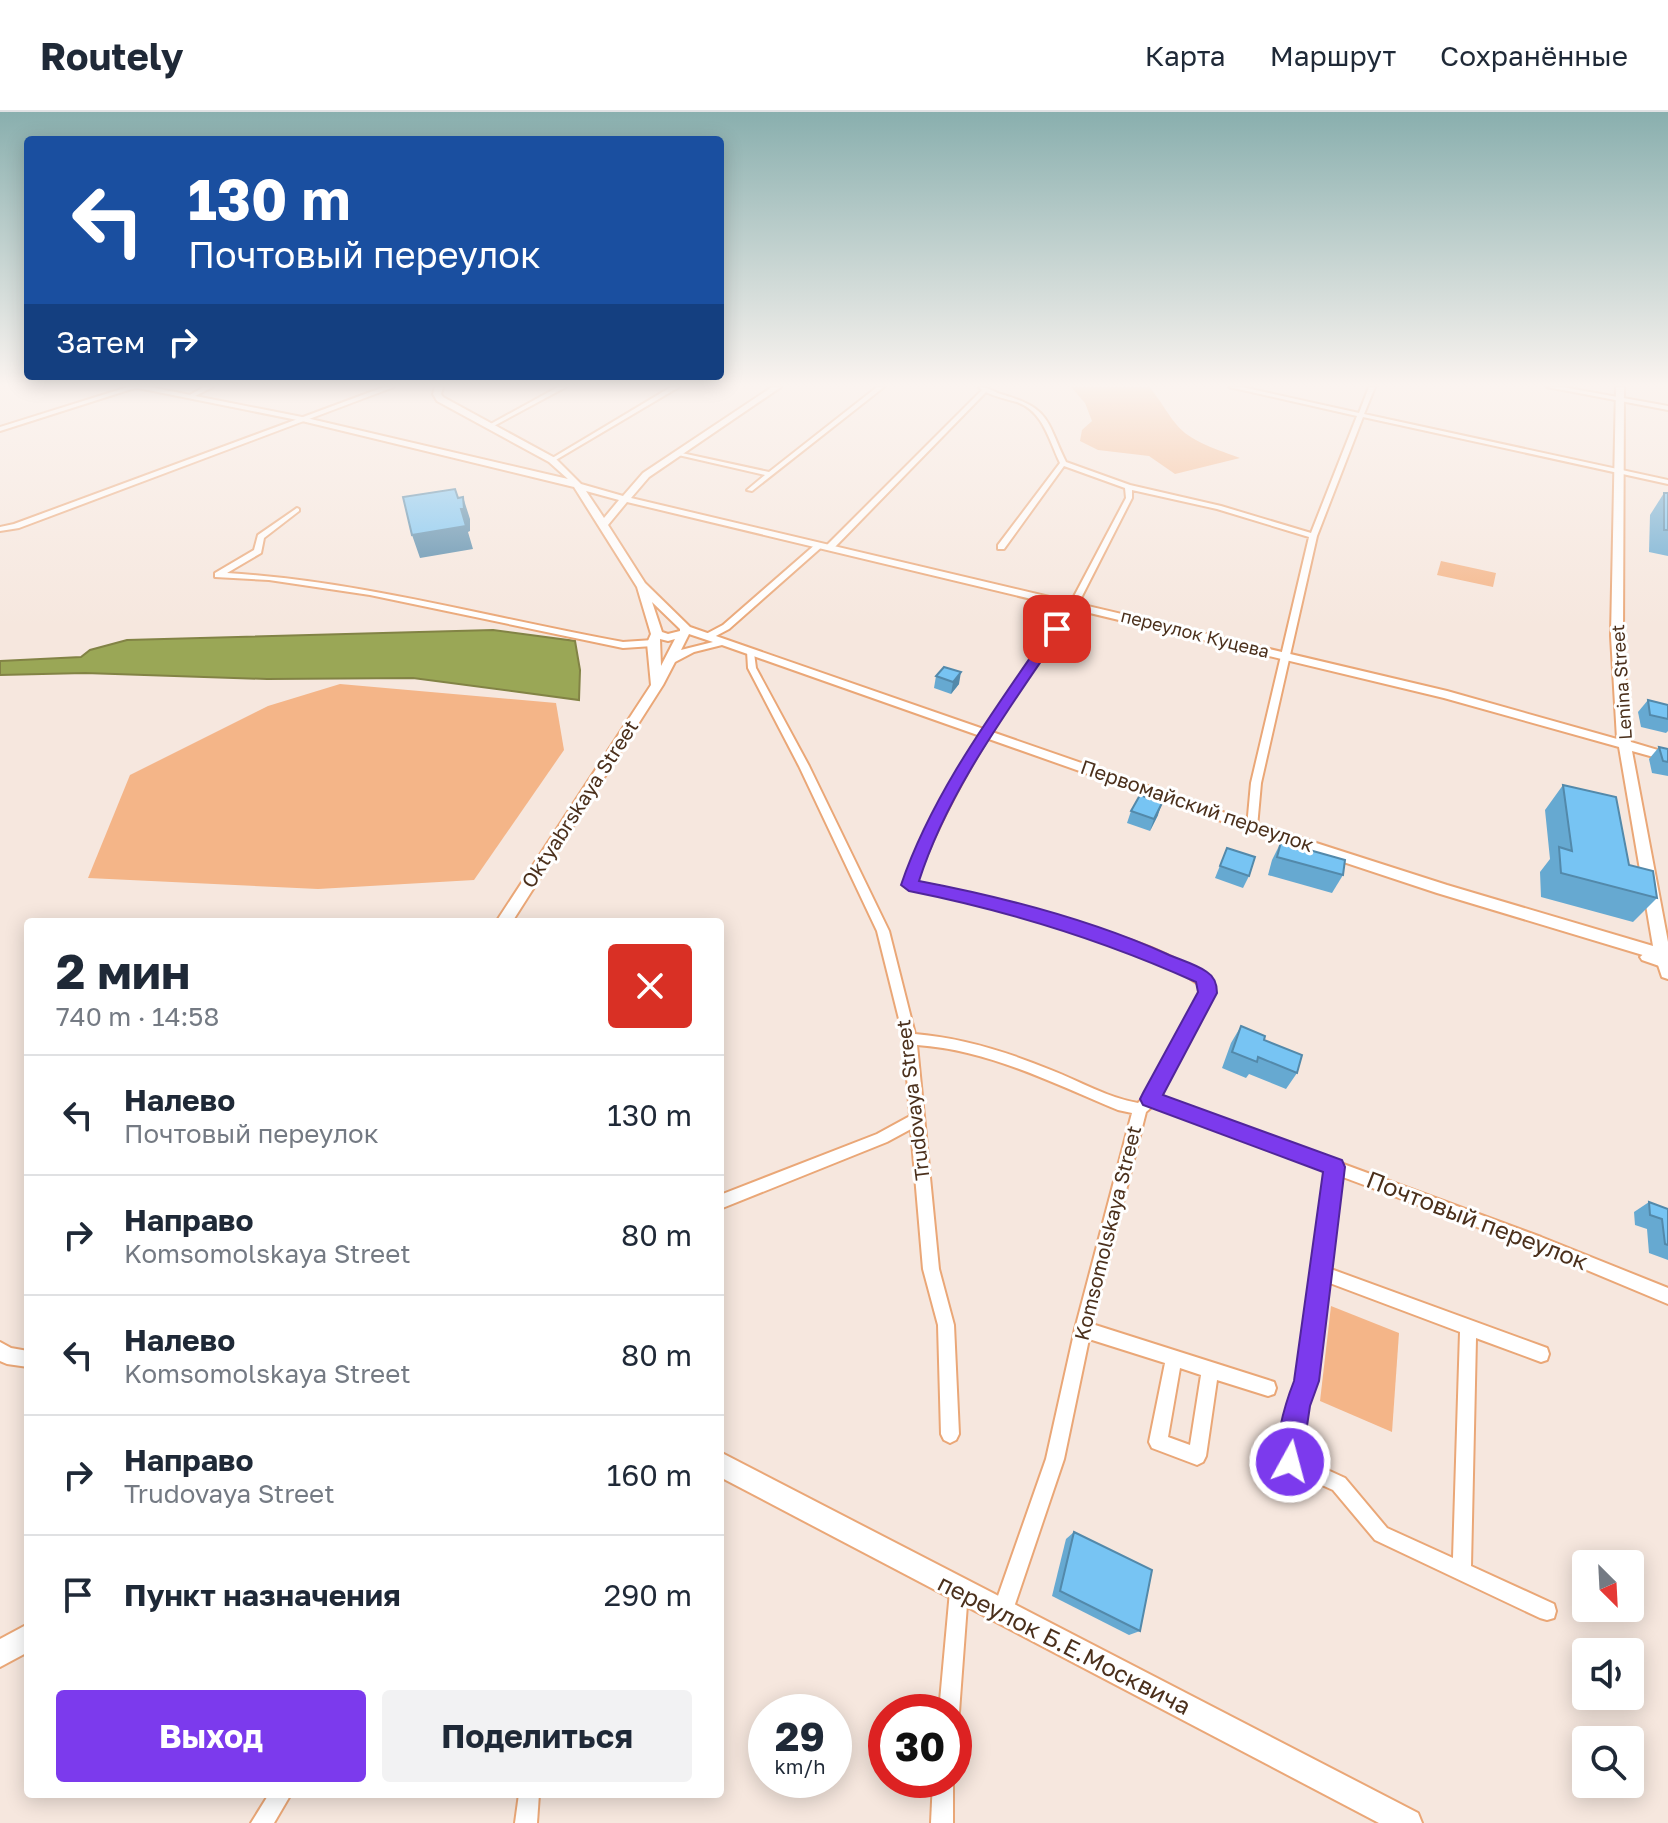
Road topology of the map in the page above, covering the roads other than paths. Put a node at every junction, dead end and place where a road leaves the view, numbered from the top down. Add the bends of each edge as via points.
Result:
1 (174, 467) edge
2 (507, 467) edge
3 (559, 467) edge
4 (658, 467) edge
5 (736, 467) edge
6 (778, 467) edge
7 (905, 467) edge
8 (1060, 467) edge
9 (1073, 467) edge
10 (1339, 467) edge
11 (1596, 467) edge
12 (1620, 467) edge
13 (1620, 472) junction
14 (769, 474) junction
15 (1668, 482) edge
16 (580, 487) junction
17 (1128, 487) junction
18 (750, 490) dead end
19 (624, 498) junction
20 (297, 510) dead end
21 (603, 525) junction
22 (0, 529) edge
23 (1313, 536) junction
24 (825, 546) junction
25 (1001, 547) dead end
26 (641, 585) junction
27 (1072, 606) junction
28 (671, 634) junction
29 (713, 641) junction
30 (750, 653) junction
31 (1285, 656) junction
32 (673, 659) junction
33 (657, 685) junction
34 (986, 733) junction
35 (1626, 746) junction
36 (1668, 757) edge
37 (1252, 827) junction
38 (507, 918) edge
39 (1646, 957) dead end
40 (1666, 964) edge
41 (910, 1039) junction
42 (1145, 1104) junction
43 (915, 1120) junction
44 (1334, 1167) junction
45 (724, 1200) edge
46 (1322, 1273) junction
47 (1668, 1296) edge
48 (1468, 1327) junction
49 (1083, 1329) junction
50 (0, 1350) edge
51 (1541, 1354) dead end
52 (24, 1358) edge
53 (1174, 1358) junction
54 (1210, 1370) junction
55 (1268, 1388) dead end
56 (950, 1434) dead end
57 (724, 1466) edge
58 (1462, 1572) junction
59 (959, 1591) junction
60 (1547, 1611) dead end
61 (1002, 1614) junction
62 (24, 1639) edge
63 (0, 1654) edge
64 (950, 1694) edge
65 (278, 1798) edge
66 (529, 1798) edge
67 (943, 1798) edge
68 (262, 1823) edge
69 (526, 1823) edge
70 (942, 1823) edge
71 (1408, 1823) edge

1 - 22 street
2 - 16 street, переулок Куцева
3 - 16 street, переулок Куцева
4 - 19 street
5 - 14 street
6 - 14 street
7 - 24 street
8 - 25 street
9 - 17 street
10 - 23 street
11 - 13 street
12 - 13 street, Lenina Street
13 - 15 street
13 - 35 street, Lenina Street via 1618,647
14 - 18 street
16 - 19 street, переулок Куцева
16 - 21 street
17 - 23 street
17 - 27 street via 1129,498
19 - 21 street
19 - 24 street, переулок Куцева
20 - 28 street via 261,537 258,551 218,575 376,596 623,645
21 - 26 street
23 - 31 street
24 - 27 street, переулок Куцева
24 - 29 street
26 - 28 street
26 - 28 street
27 - 31 street, переулок Куцева
27 - 34 street
28 - 29 street, Первомайский переулок
28 - 32 street, Oktyabrskaya Street
28 - 33 street
29 - 30 street, Первомайский переулок
29 - 32 street
30 - 34 street, Первомайский переулок
30 - 41 street, Trudovaya Street via 752,668 883,931
31 - 35 street, переулок Куцева
31 - 37 street via 1256,783
32 - 33 street, Oktyabrskaya Street
33 - 38 street, Oktyabrskaya Street
34 - 37 street, Первомайский переулок
34 - 42 street, Komsomolskaya Street via 922,848 909,885 990,901 1103,936 1202,977 1207,993
35 - 36 street, переулок Куцева
35 - 40 street, Lenina Street
37 - 40 street, Первомайский переулок
39 - 40 street
41 - 42 street, Почтовый переулок via 993,1054 1123,1106
41 - 43 street, Trudovaya Street
42 - 44 street, Почтовый переулок
42 - 49 street, Komsomolskaya Street
43 - 45 street
43 - 56 street, Trudovaya Street via 931,1269 946,1325
44 - 46 street
44 - 47 street, Почтовый переулок
46 - 48 street
46 - 58 street via 1290,1462 1339,1484 1381,1534
48 - 51 street
48 - 58 street
49 - 53 street
49 - 61 street, Komsomolskaya Street via 1055,1459
50 - 52 street
53 - 54 street
53 - 54 street via 1158,1442 1197,1456
54 - 55 street
57 - 59 street, переулок Б.Е.Москвича
58 - 60 street
59 - 61 street, переулок Б.Е.Москвича
59 - 64 street
61 - 71 street, переулок Б.Е.Москвича
62 - 63 street
65 - 68 street
66 - 69 street
67 - 70 street

